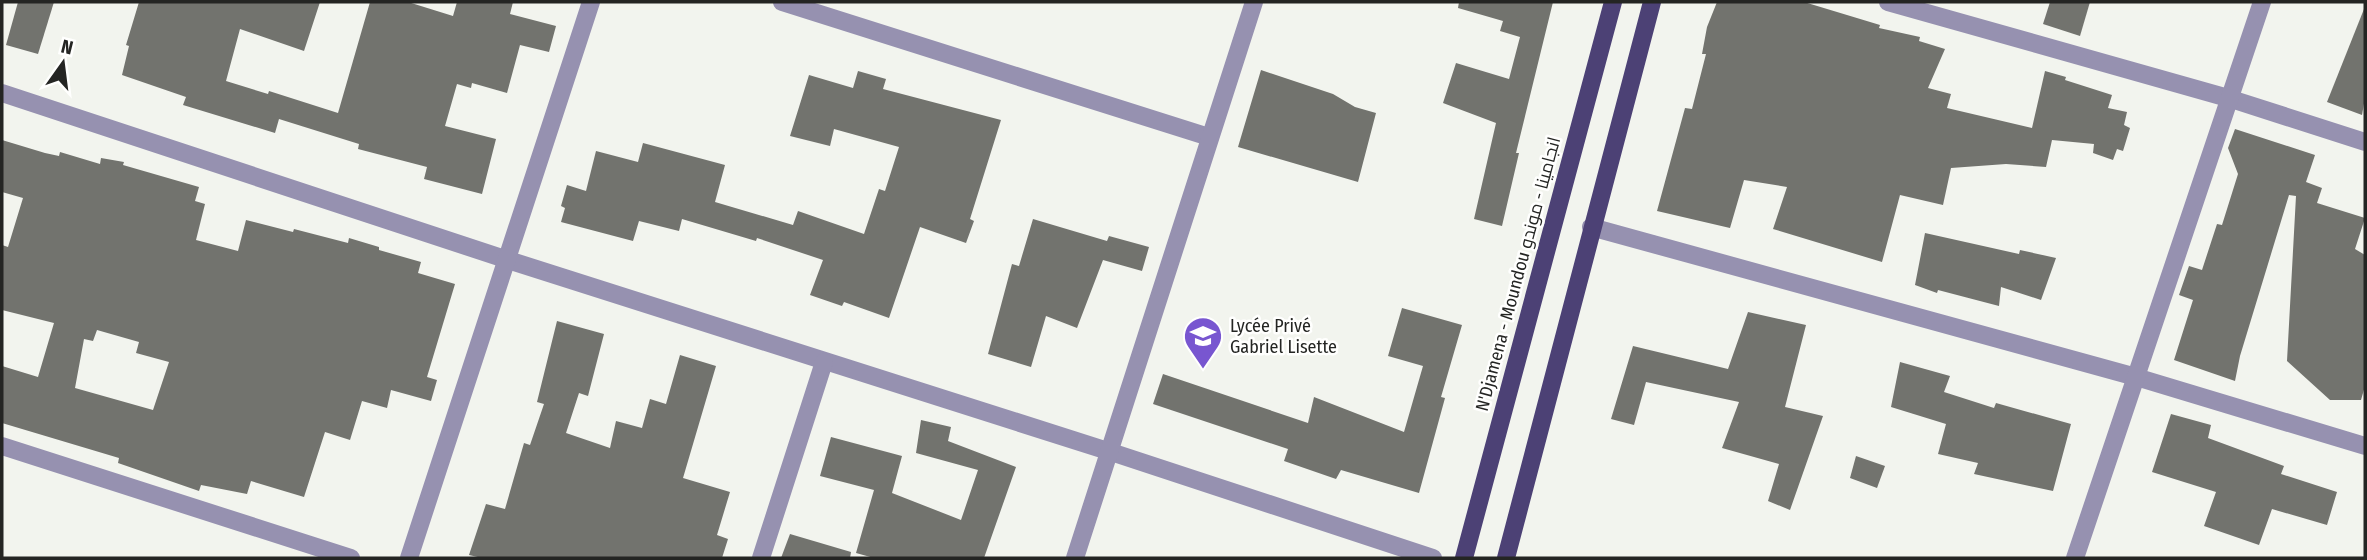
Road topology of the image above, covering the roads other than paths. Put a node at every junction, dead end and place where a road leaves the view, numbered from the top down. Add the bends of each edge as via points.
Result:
1 (591, 2) edge
2 (782, 2) edge
3 (1254, 2) edge
4 (1613, 2) edge
5 (1651, 2) edge
6 (1888, 2) edge
7 (2262, 2) edge
8 (2, 93) edge
9 (2228, 98) junction
10 (1209, 137) junction
11 (2365, 142) edge
12 (1591, 227) junction
13 (506, 259) junction
14 (824, 362) junction
15 (2136, 377) junction
16 (2, 446) edge
17 (2365, 446) edge
18 (1111, 452) junction
19 (351, 558) edge
20 (409, 558) edge
21 (761, 558) edge
22 (1075, 558) edge
23 (1433, 558) edge
24 (1464, 558) edge
25 (1506, 558) edge
26 (2075, 558) edge

1 - 13 street
2 - 10 street
3 - 10 street
4 - 24 main road, N'Djamena - Moundou انجامينا - موندو
5 - 12 main road
6 - 9 street
7 - 9 street
8 - 13 street
9 - 11 street
9 - 15 street
10 - 18 street
12 - 15 street
12 - 25 main road
13 - 14 street
13 - 20 street
14 - 18 street
14 - 21 street
15 - 17 street
15 - 26 street
16 - 19 street
18 - 22 street
18 - 23 street

